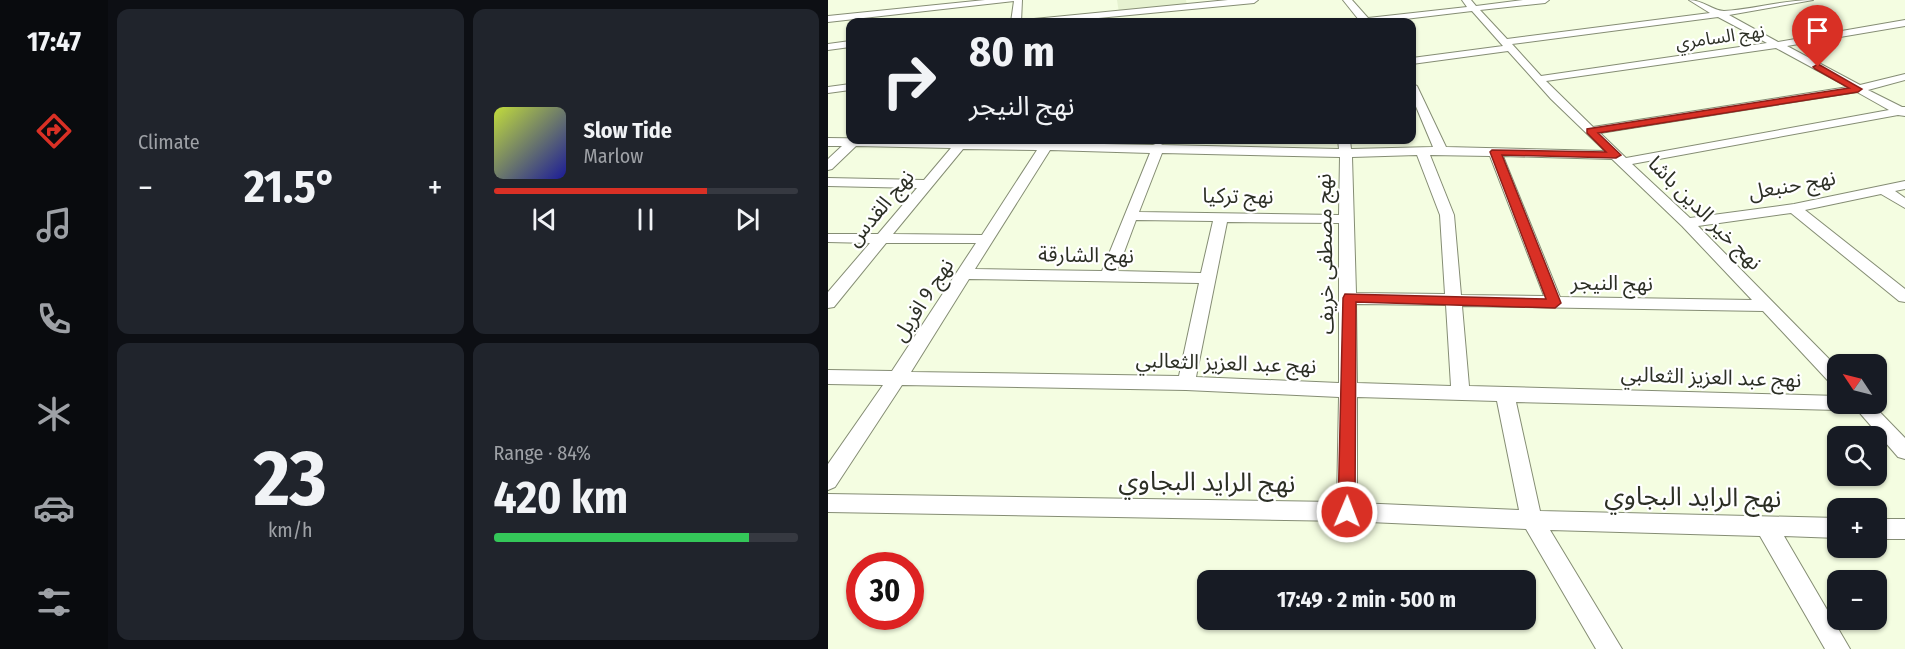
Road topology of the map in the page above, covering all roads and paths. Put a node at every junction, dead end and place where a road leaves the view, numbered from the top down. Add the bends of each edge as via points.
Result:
1 (1010, 0) edge
2 (1018, 0) edge
3 (1254, 0) edge
4 (1347, 0) edge
5 (1545, 0) edge
6 (1693, 0) edge
7 (1809, 0) edge
8 (1221, 2) edge
9 (1471, 5) edge
10 (1720, 14) junction
11 (1016, 18) edge
12 (1094, 18) edge
13 (1363, 18) edge
14 (1391, 18) edge
15 (828, 19) edge
16 (1905, 23) edge
17 (846, 45) edge
18 (1506, 45) junction
19 (1777, 45) junction
20 (828, 47) edge
21 (1416, 60) edge
22 (1905, 77) edge
23 (1539, 79) junction
24 (846, 88) edge
25 (1858, 89) junction
26 (828, 90) edge
27 (1416, 95) edge
28 (1903, 112) edge
29 (1591, 131) junction
30 (843, 140) edge
31 (961, 144) edge
32 (1047, 144) edge
33 (1092, 144) edge
34 (1345, 146) edge
35 (1158, 147) junction
36 (1422, 151) junction
37 (1441, 151) junction
38 (1495, 152) junction
39 (1619, 158) junction
40 (828, 166) edge
41 (828, 182) edge
42 (928, 184) junction
43 (1905, 185) edge
44 (1883, 189) junction
45 (1905, 204) edge
46 (1794, 208) junction
47 (1130, 216) junction
48 (1221, 216) junction
49 (1346, 219) junction
50 (1687, 223) junction
51 (828, 238) edge
52 (883, 239) junction
53 (986, 239) junction
54 (964, 274) junction
55 (1107, 277) junction
56 (1207, 278) junction
57 (1905, 297) edge
58 (1350, 298) junction
59 (1455, 301) junction
60 (828, 303) edge
61 (1555, 303) junction
62 (1766, 306) junction
63 (1827, 369) edge
64 (828, 377) edge
65 (898, 377) junction
66 (1186, 383) junction
67 (1349, 390) junction
68 (1461, 393) junction
69 (1505, 394) junction
70 (1827, 403) edge
71 (1870, 414) edge
72 (1905, 451) edge
73 (828, 481) edge
74 (828, 503) edge
75 (1347, 512) junction
76 (1532, 520) junction
77 (1767, 526) junction
78 (1827, 528) edge
79 (1887, 529) edge
80 (1905, 529) edge
81 (1610, 649) edge
82 (1838, 649) edge

1 - 15 street
2 - 11 street
3 - 8 street
4 - 13 street
5 - 9 street
6 - 10 street
7 - 10 street
8 - 12 street via 1184,12
9 - 14 street
9 - 18 street, نهج خير الدين باشا
10 - 18 street
10 - 19 street
16 - 19 street, نهج السامري
17 - 20 street
18 - 21 street
18 - 23 street, نهج خير الدين باشا
19 - 23 street, نهج السامري
19 - 25 street
22 - 25 street
23 - 29 street, نهج خير الدين باشا
24 - 26 street
25 - 28 street
25 - 29 street
27 - 37 street
28 - 39 street
29 - 39 street, نهج خير الدين باشا
30 - 40 street
31 - 42 street, نهج القدس
32 - 53 street, نهج 9 افريل
33 - 35 street
34 - 35 street
34 - 36 street
34 - 49 street, نهج مصطفى خريف
35 - 47 street
36 - 37 street
36 - 59 street via 1447,215
37 - 38 street
38 - 39 street
38 - 61 street
39 - 50 street, نهج خير الدين باشا
41 - 42 street
42 - 52 street, نهج القدس
43 - 44 street, نهج حنبعل
44 - 45 street
44 - 46 street, نهج حنبعل
46 - 50 street, نهج حنبعل
46 - 57 street
47 - 48 street, نهج تركيا
47 - 55 street
48 - 49 street, نهج تركيا
48 - 56 street
49 - 58 street, نهج مصطفى خريف
50 - 62 street, نهج خير الدين باشا
51 - 52 street
52 - 53 street
52 - 60 street, نهج القدس
53 - 54 street, نهج 9 افريل
54 - 55 street, نهج الشارقة
54 - 65 street, نهج 9 افريل
55 - 56 street, نهج الشارقة
56 - 66 street
58 - 59 street, نهج النيجر
58 - 67 street, نهج مصطفى خريف
59 - 61 street, نهج النيجر
59 - 68 street
61 - 62 street, نهج النيجر
62 - 63 street, نهج خير الدين باشا
64 - 65 street, نهج عبد العزيز الثعالبي
65 - 66 street, نهج عبد العزيز الثعالبي
65 - 73 street, نهج 9 افريل
66 - 67 street, نهج عبد العزيز الثعالبي
67 - 68 street, نهج عبد العزيز الثعالبي
67 - 75 street, نهج مصطفى خريف
68 - 69 street, نهج عبد العزيز الثعالبي
69 - 70 street, نهج عبد العزيز الثعالبي
69 - 76 street
71 - 72 street
74 - 75 street, نهج الرايد البجاوي
75 - 76 street, نهج الرايد البجاوي
76 - 77 street, نهج الرايد البجاوي
76 - 81 street
77 - 78 street, نهج الرايد البجاوي
77 - 82 street
79 - 80 street

